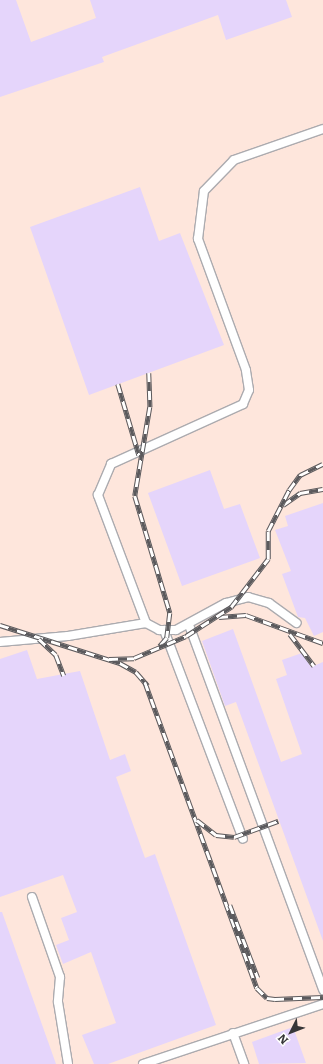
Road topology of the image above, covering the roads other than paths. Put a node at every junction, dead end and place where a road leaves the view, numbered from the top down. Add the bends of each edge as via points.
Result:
1 (323, 129) edge
2 (297, 623) dead end
3 (146, 624) junction
4 (189, 625) junction
5 (164, 630) junction
6 (0, 642) edge
7 (243, 839) dead end
8 (32, 897) dead end
9 (323, 990) edge
10 (323, 1004) edge
11 (233, 1033) junction
12 (68, 1064) edge
13 (143, 1064) edge
14 (244, 1064) edge

1 - 3 lane via 234,160 204,190 198,239 246,370 249,390 243,404 111,464 98,495
2 - 4 lane via 269,603 248,597 226,603
3 - 5 lane
3 - 6 lane via 68,636
4 - 5 lane via 176,630
4 - 9 lane
5 - 7 lane
8 - 12 lane via 60,977 58,1002
10 - 11 lane
11 - 13 lane
11 - 14 lane

